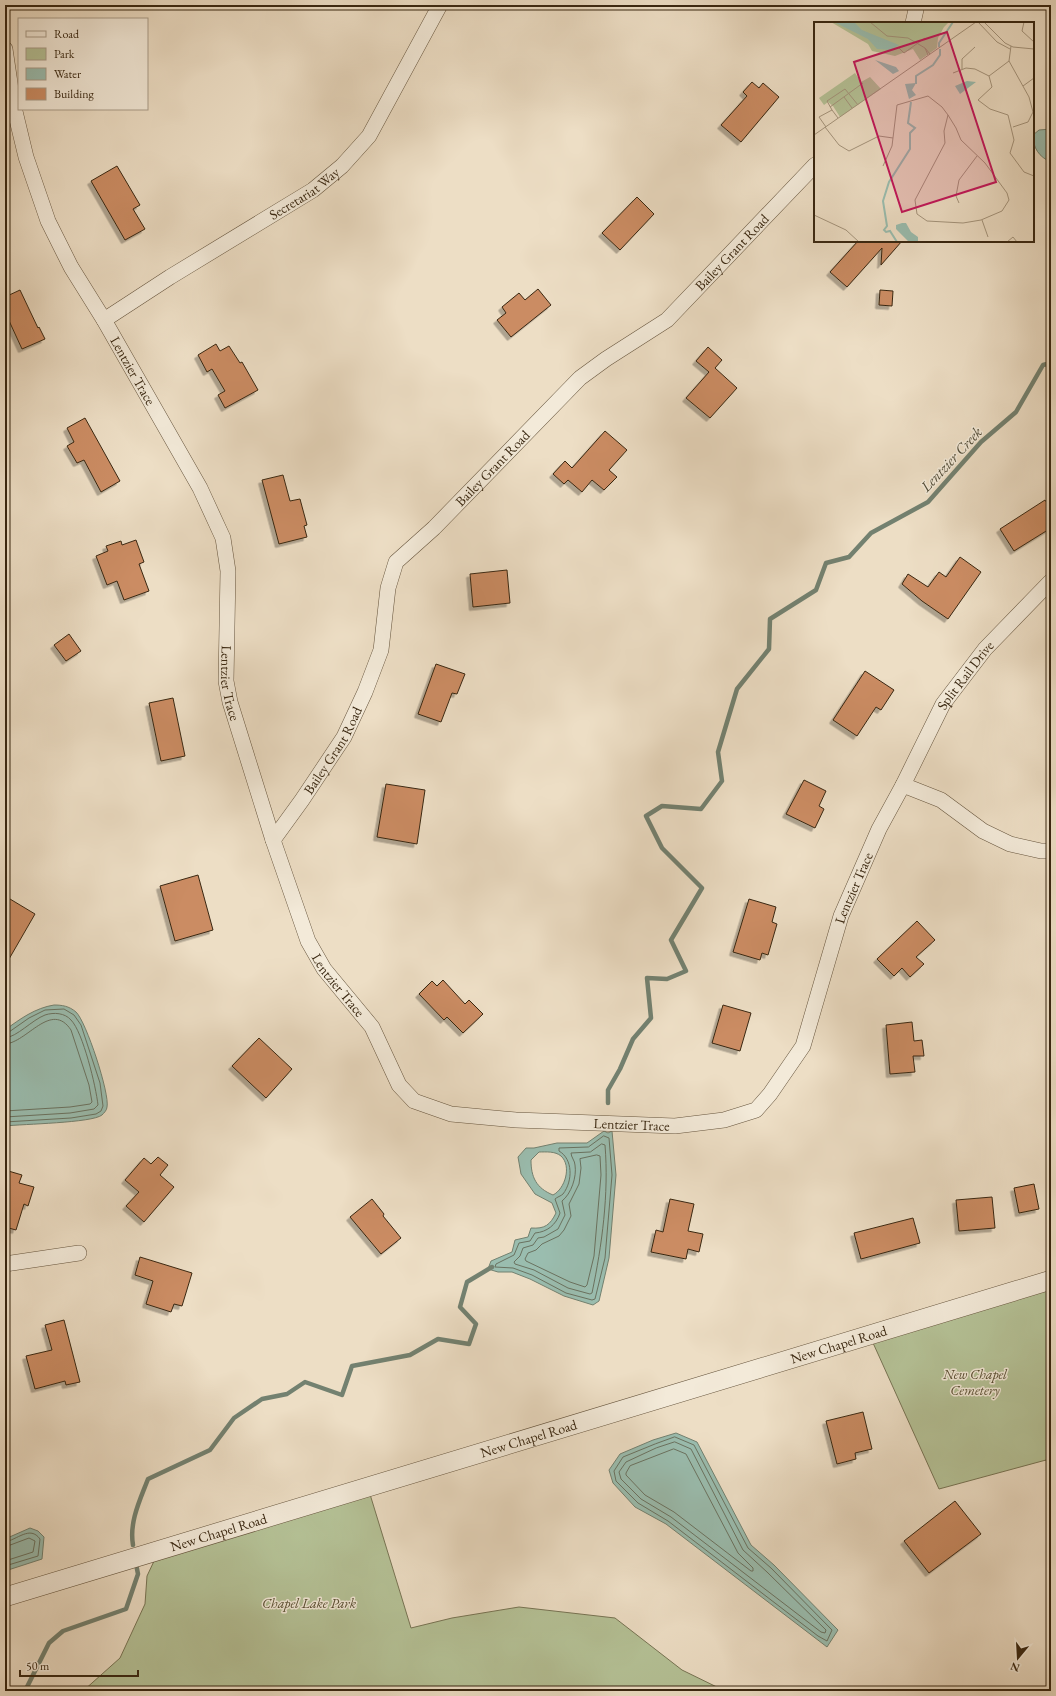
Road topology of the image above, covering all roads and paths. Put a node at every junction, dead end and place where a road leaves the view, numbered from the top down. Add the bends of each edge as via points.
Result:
1 (440, 5) edge
2 (917, 5) edge
3 (913, 22) edge
4 (5, 49) edge
5 (814, 166) edge
6 (104, 320) junction
7 (1051, 581) edge
8 (903, 786) junction
9 (273, 840) junction
10 (1051, 851) edge
11 (79, 1253) dead end
12 (5, 1264) edge
13 (1051, 1280) edge
14 (5, 1597) edge

1 - 6 street, Secretariat Way via 369,136 342,166 313,190
2 - 3 street
4 - 6 street, Lentzier Trace via 24,149 48,221 71,267
5 - 9 street, Bailey Grant Road via 667,320 580,378 434,528 396,562 388,588 381,650 365,692 344,737
6 - 9 street, Lentzier Trace via 200,488 224,538 228,571 226,681 230,702
7 - 8 street, Split Rail Drive via 985,649 942,704
8 - 9 street, Lentzier Trace via 879,829 841,916 803,1046 756,1110 724,1120 674,1126 516,1120 451,1114 414,1101 399,1085 372,1027 324,969 308,941
8 - 10 street via 941,800 983,832 1010,844 1041,852
11 - 12 street
13 - 14 street, New Chapel Road

